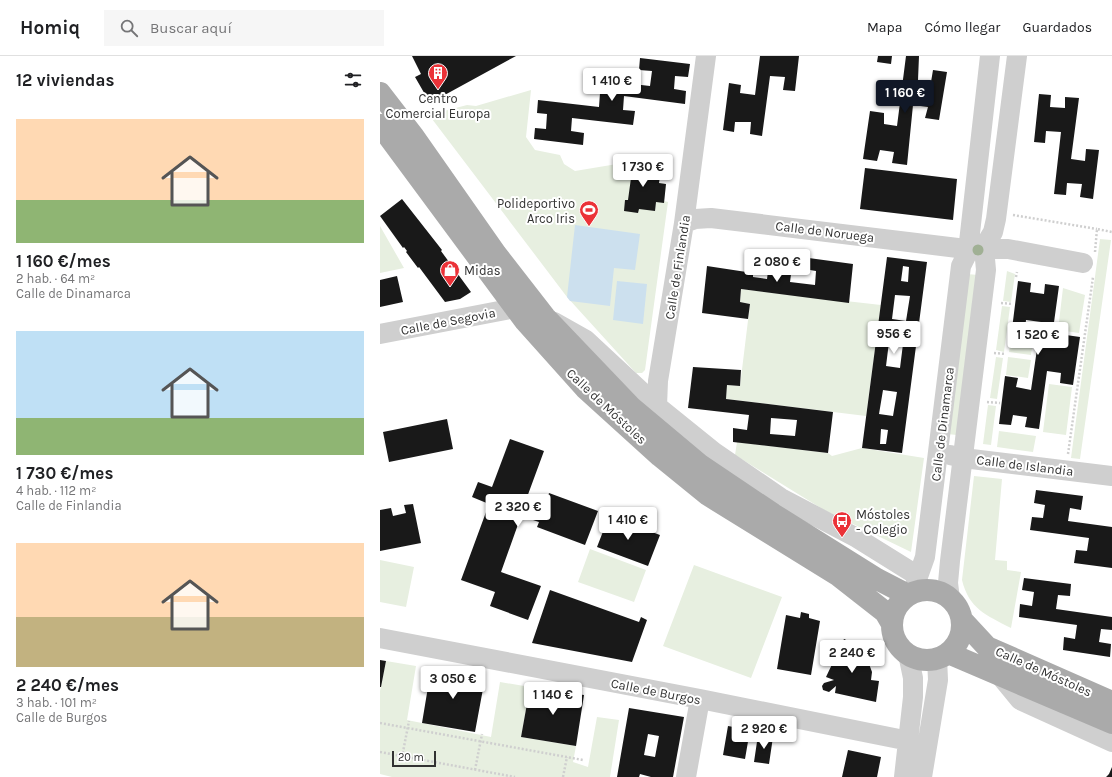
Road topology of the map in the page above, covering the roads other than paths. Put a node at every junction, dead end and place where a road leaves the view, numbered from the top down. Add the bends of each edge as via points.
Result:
1 (706, 56) edge
2 (990, 56) edge
3 (1017, 56) edge
4 (380, 93) edge
5 (380, 126) edge
6 (684, 223) junction
7 (977, 249) junction
8 (1090, 264) road end
9 (515, 308) junction
10 (545, 317) junction
11 (380, 334) edge
12 (657, 406) junction
13 (938, 452) junction
14 (963, 458) junction
15 (1112, 476) edge
16 (913, 588) junction
17 (950, 599) junction
18 (962, 620) junction
19 (892, 624) junction
20 (380, 638) edge
21 (908, 654) junction
22 (943, 655) junction
23 (997, 672) junction
24 (700, 699) junction
25 (1112, 702) edge
26 (1112, 722) edge
27 (909, 741) junction
28 (1112, 742) edge
29 (686, 777) edge
30 (904, 777) edge
31 (922, 777) edge

1 - 6 street, Calle de Finlandia
2 - 7 street, Calle de Dinamarca
3 - 7 street, Calle de Dinamarca via 993,232
4 - 10 main road, Calle de Móstoles via 496,254
5 - 9 main road, Calle de Móstoles
6 - 7 street, Calle de Noruega via 711,218
6 - 12 street, Calle de Finlandia via 658,381
7 - 8 street, Calle de Noruega via 1008,249
7 - 13 street, Calle de Dinamarca via 961,266
7 - 14 street, Calle de Dinamarca via 986,270
9 - 11 street, Calle de Segovia
9 - 19 main road, Calle de Móstoles via 585,388 660,456 708,495 844,580 885,612
10 - 12 street, Calle de Móstoles via 586,340
10 - 16 main road, Calle de Móstoles via 632,408 700,466 877,579
12 - 16 street, Calle de Móstoles via 714,452 781,498 857,538
13 - 14 street, Calle de Islandia
13 - 16 street, Calle de Dinamarca via 926,557
14 - 15 street, Calle de Islandia
14 - 17 street, Calle de Dinamarca via 948,583
16 - 17 main road via 932,590
16 - 19 main road via 894,613
17 - 18 main road
18 - 22 main road via 956,644
18 - 25 main road, Calle de Móstoles via 987,647
19 - 21 main road via 899,646
20 - 24 street, Calle de Burgos
21 - 22 main road via 922,659
21 - 27 street via 913,678
22 - 23 main road, Calle de Móstoles
22 - 31 street
23 - 26 main road, Calle de Móstoles
23 - 28 street, Calle de Móstoles via 1020,700
24 - 27 street, Calle de Burgos
24 - 29 street
27 - 30 street

